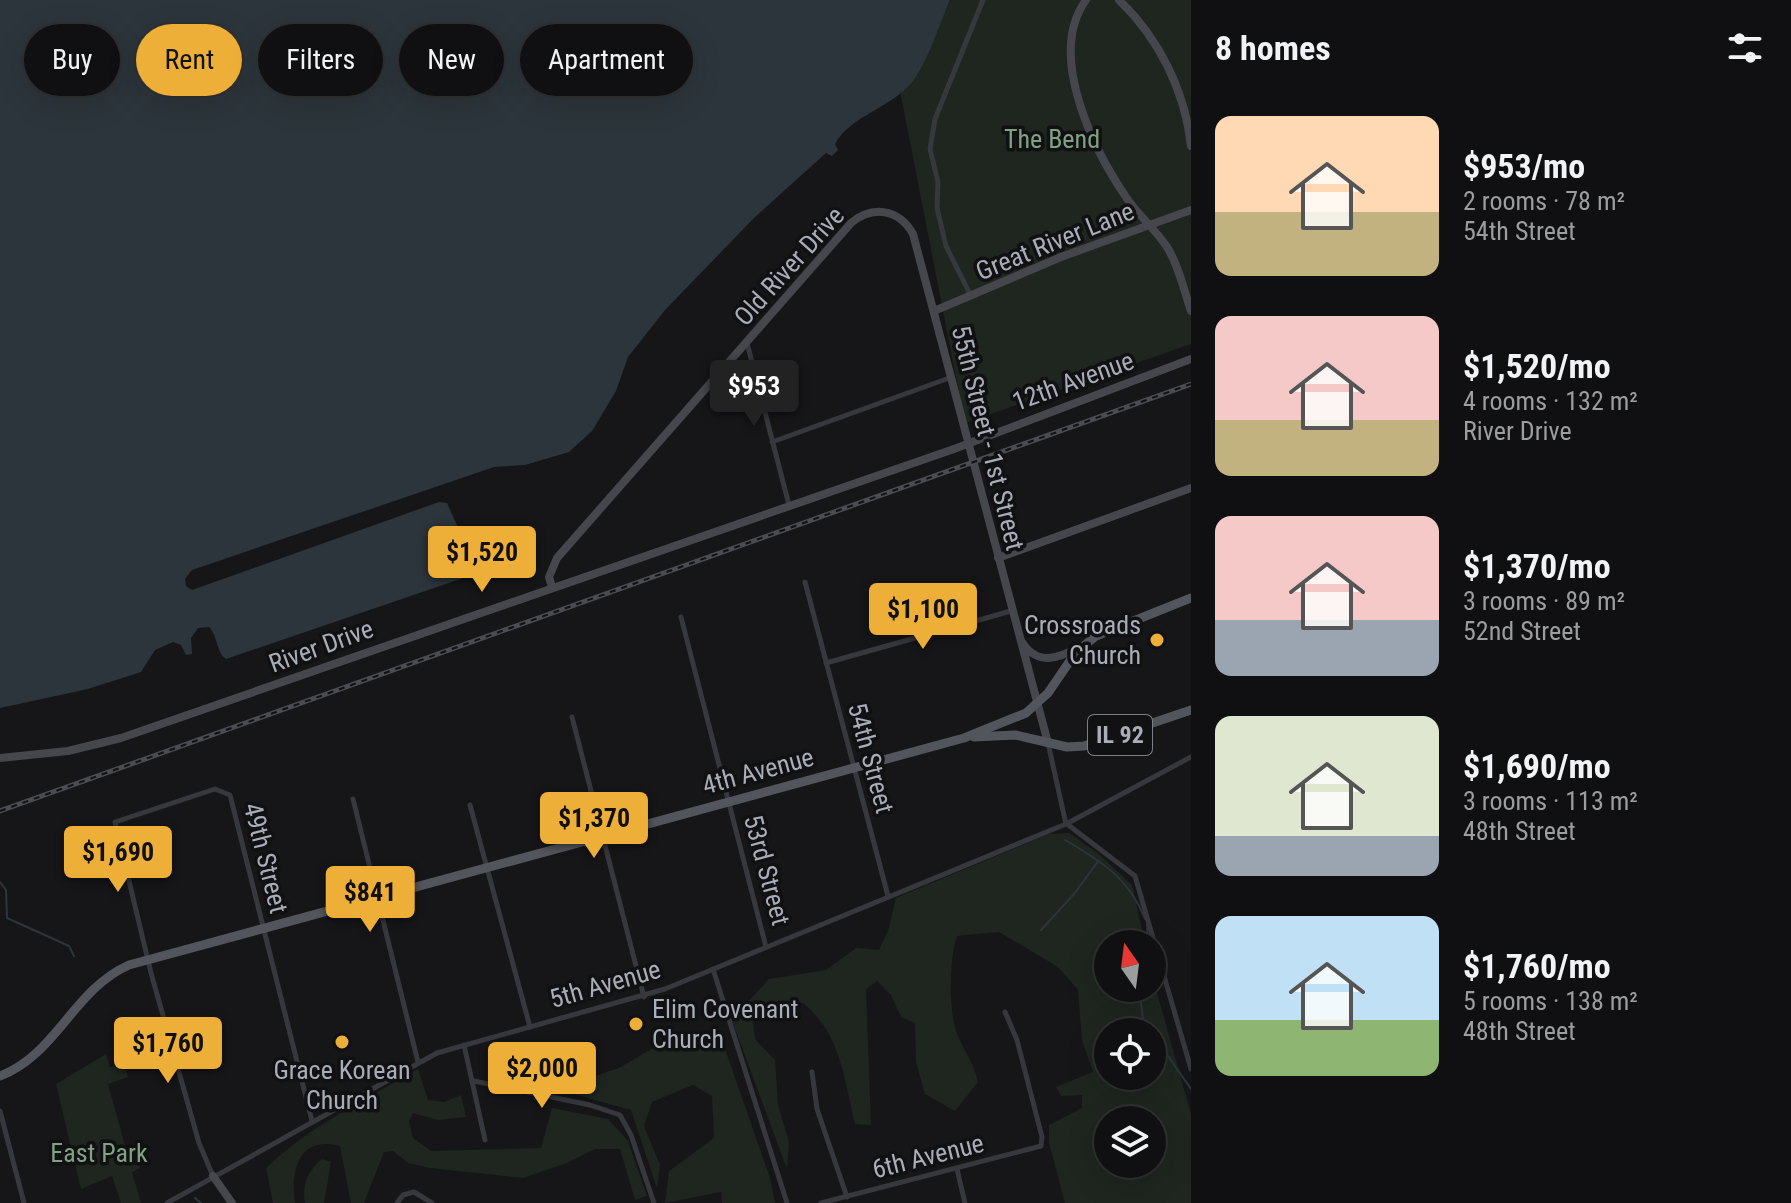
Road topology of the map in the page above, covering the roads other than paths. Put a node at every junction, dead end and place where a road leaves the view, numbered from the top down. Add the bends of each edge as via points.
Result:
1 (983, 0) edge
2 (1119, 0) edge
3 (1088, 1) edge
4 (1191, 146) edge
5 (1191, 210) edge
6 (889, 213) joint
7 (1150, 224) junction
8 (971, 296) junction
9 (934, 311) junction
10 (1191, 311) edge
11 (747, 343) junction
12 (1191, 359) edge
13 (952, 377) junction
14 (772, 442) junction
15 (969, 442) junction
16 (1191, 488) edge
17 (789, 505) junction
18 (998, 558) junction
19 (805, 582) dead end
20 (552, 587) junction
21 (1191, 598) edge
22 (1011, 611) junction
23 (681, 617) dead end
24 (1018, 635) junction
25 (1086, 643) junction
26 (826, 663) junction
27 (1036, 705) junction
28 (1191, 710) edge
29 (572, 717) dead end
30 (964, 738) junction
31 (1048, 743) junction
32 (1191, 757) edge
33 (0, 758) edge
34 (853, 768) junction
35 (353, 799) dead end
36 (728, 802) junction
37 (470, 805) dead end
38 (1066, 824) junction
39 (603, 836) junction
40 (487, 868) junction
41 (888, 896) junction
42 (376, 898) junction
43 (263, 928) junction
44 (766, 947) junction
45 (150, 958) junction
46 (713, 969) junction
47 (644, 997) junction
48 (1005, 1012) dead end
49 (530, 1027) junction
50 (464, 1045) junction
51 (418, 1062) junction
52 (1191, 1069) edge
53 (812, 1072) dead end
54 (0, 1076) edge
55 (474, 1081) junction
56 (0, 1111) edge
57 (312, 1121) junction
58 (485, 1140) dead end
59 (957, 1169) junction
60 (213, 1176) junction
61 (847, 1197) junction
62 (24, 1203) edge
63 (167, 1203) edge
64 (232, 1203) edge
65 (397, 1203) edge
66 (432, 1203) edge
67 (654, 1203) edge
68 (787, 1203) edge
69 (821, 1203) edge
70 (965, 1203) edge

1 - 8 street via 935,119 930,149 946,246
2 - 4 street via 1163,56
3 - 7 street via 1072,28 1078,93 1095,144
5 - 7 street, Great River Lane
6 - 9 street, 55th Street - 1st Street via 900,217 913,234
6 - 11 street, Old River Drive via 870,212 851,223
7 - 8 street, Great River Lane
7 - 10 street via 1170,253
8 - 9 street, Great River Lane
9 - 13 street, 55th Street - 1st Street
11 - 14 street
11 - 20 street, Old River Drive via 556,559 549,577
12 - 15 street, 12th Avenue
13 - 14 street
13 - 15 street, 55th Street - 1st Street
14 - 17 street
15 - 17 street, River Drive
15 - 18 street, 55th Street - 1st Street
16 - 18 street
17 - 20 street, River Drive
18 - 22 street, 55th Street - 1st Street
19 - 26 street, 54th Street
20 - 33 street, River Drive via 111,742
21 - 25 main road, IL 92 via 1107,629
22 - 24 street, 55th Street - 1st Street
22 - 26 street
23 - 36 street, 53rd Street
24 - 25 street via 1028,652 1042,659
24 - 27 street, 55th Street - 1st Street
25 - 27 main road, IL 92
26 - 34 street, 54th Street
27 - 30 main road, 4th Avenue / IL 92
27 - 31 street, 55th Street - 1st Street
28 - 31 main road, IL 92 via 1095,744
29 - 39 street
30 - 31 main road, 4th Avenue / IL 92 via 1015,735
30 - 34 main road, 4th Avenue / IL 92
31 - 38 street, 55th Street - 1st Street
32 - 38 street, 5th Avenue
34 - 36 main road, 4th Avenue / IL 92
34 - 41 street, 54th Street
35 - 42 street
36 - 39 main road, 4th Avenue / IL 92
36 - 44 street, 53rd Street
37 - 40 street
38 - 41 street, 5th Avenue
38 - 52 street via 1135,876
39 - 40 main road, 4th Avenue / IL 92
39 - 47 street
40 - 42 main road, 4th Avenue / IL 92
40 - 49 street
41 - 44 street, 5th Avenue
42 - 43 main road, 4th Avenue / IL 92
42 - 51 street
43 - 45 main road, 4th Avenue / IL 92
43 - 45 street, 49th Street via 233,802 226,791 208,791 115,822
43 - 57 street, 49th Street
44 - 46 street, 5th Avenue
45 - 54 main road, 4th Avenue / IL 92 via 103,980 36,1054
45 - 60 street via 199,1143
46 - 47 street, 5th Avenue
46 - 68 street
47 - 49 street, 5th Avenue
48 - 59 street, 6th Avenue via 1017,1040 1041,1143
49 - 50 street, 5th Avenue
50 - 51 street, 5th Avenue
50 - 55 street
51 - 57 street, 5th Avenue
53 - 61 street via 817,1109
55 - 58 street
55 - 67 street via 620,1115
56 - 62 street
57 - 60 street, 5th Avenue
59 - 61 street, 6th Avenue
59 - 70 street
60 - 63 street, 5th Avenue
60 - 64 street
61 - 69 street, 6th Avenue
65 - 66 street via 414,1192

